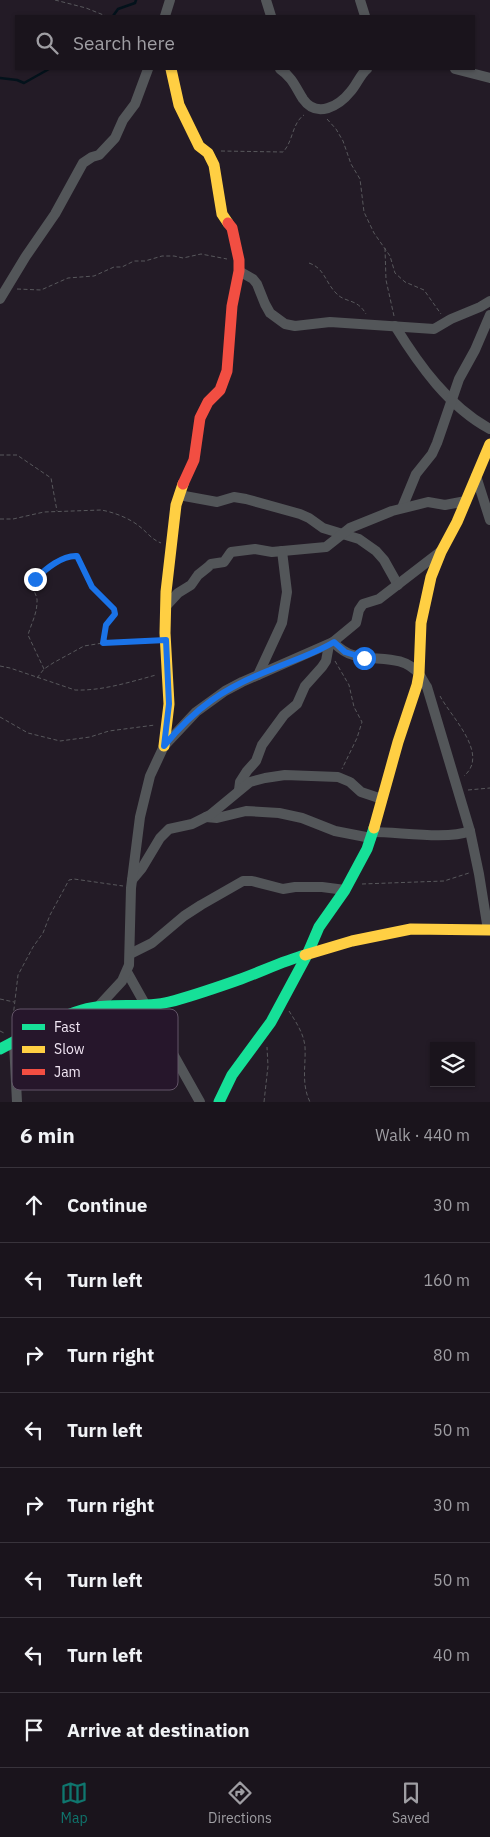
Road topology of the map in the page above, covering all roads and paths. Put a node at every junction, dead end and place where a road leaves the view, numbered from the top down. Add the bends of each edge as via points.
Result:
1 (55, 0) edge
2 (170, 0) edge
3 (266, 0) edge
4 (360, 0) edge
5 (104, 15) edge
6 (164, 15) edge
7 (271, 15) edge
8 (365, 15) edge
9 (148, 70) edge
10 (171, 70) edge
11 (281, 70) edge
12 (366, 70) edge
13 (459, 70) edge
14 (490, 78) edge
15 (314, 108) junction
16 (208, 153) junction
17 (384, 247) junction
18 (309, 263) dead end
19 (239, 265) junction
20 (2, 296) edge
21 (490, 301) edge
22 (490, 315) edge
23 (451, 319) junction
24 (378, 324) junction
25 (395, 326) junction
26 (451, 401) junction
27 (490, 429) edge
28 (490, 444) edge
29 (0, 455) edge
30 (476, 476) junction
31 (179, 495) junction
32 (466, 501) junction
33 (402, 508) junction
34 (58, 511) junction
35 (0, 519) edge
36 (490, 520) edge
37 (341, 534) junction
38 (171, 548) junction
39 (282, 551) junction
40 (440, 552) junction
41 (398, 585) junction
42 (166, 606) junction
43 (166, 640) junction
44 (103, 643) junction
45 (330, 646) junction
46 (0, 666) edge
47 (44, 669) junction
48 (167, 672) junction
49 (419, 674) junction
50 (258, 675) junction
51 (36, 678) junction
52 (437, 691) dead end
53 (0, 717) edge
54 (168, 722) junction
55 (164, 746) junction
56 (475, 748) dead end
57 (476, 756) dead end
58 (338, 777) junction
59 (456, 786) junction
60 (490, 788) edge
61 (240, 790) junction
62 (382, 799) junction
63 (205, 817) junction
64 (470, 831) junction
65 (372, 835) junction
66 (478, 869) junction
67 (132, 884) junction
68 (347, 887) junction
69 (489, 930) edge
70 (130, 954) junction
71 (307, 955) junction
72 (127, 972) junction
73 (0, 999) edge
74 (15, 1002) junction
75 (282, 1003) junction
76 (148, 1006) junction
77 (97, 1008) junction
78 (14, 1009) edge
79 (93, 1009) edge
80 (149, 1009) edge
81 (264, 1032) junction
82 (12, 1041) edge
83 (0, 1049) edge
84 (178, 1064) edge
85 (200, 1102) edge
86 (219, 1102) edge
87 (264, 1102) edge
88 (310, 1102) edge

1 - 5 path
2 - 6 street
3 - 7 street
4 - 8 street
9 - 20 street via 136,104 123,120 115,138 99,155 83,163 55,214
10 - 16 street via 179,105 199,146
11 - 15 street via 290,77 306,103
12 - 15 street via 341,101 321,110
13 - 14 street
15 - 16 path via 298,120 283,152
15 - 17 path via 340,135 360,179 364,212
16 - 19 street via 214,165 222,214 232,228
17 - 23 path via 399,278 424,290 439,312
17 - 25 path via 386,280
18 - 24 path via 324,274 335,292 356,302
19 - 20 path via 201,254 183,258 162,256 134,261 94,276 68,278 41,290 24,288
19 - 24 street via 257,284 270,313 285,324
19 - 31 street via 227,371 220,390 208,402 200,418 194,460
21 - 23 street
22 - 26 street
23 - 25 street via 434,329
24 - 25 street
25 - 26 street via 420,364
26 - 27 street
26 - 33 street via 434,449 416,474
28 - 30 street
29 - 34 path via 17,455 51,478
30 - 32 street
30 - 36 street
31 - 37 street via 217,502 229,498 246,499 300,514
31 - 38 street
32 - 33 street via 445,505 428,502
32 - 40 street
33 - 37 street
34 - 35 path
34 - 38 path via 109,511 134,523 148,536
37 - 39 street via 326,547
37 - 41 street via 359,539 376,551
38 - 42 street
39 - 42 street via 254,549 231,552 224,562 211,564
39 - 50 street via 287,592 282,623
40 - 41 street
40 - 49 street via 421,623
41 - 45 street via 379,599 363,604 356,623
42 - 43 street
43 - 44 path
43 - 48 street
44 - 47 path via 84,646
44 - 47 path via 106,625 115,614 114,609 92,587 77,556 66,558 46,570 33,583 38,601 28,636
45 - 49 street via 352,655 396,660
45 - 50 street
45 - 58 path via 362,722
45 - 61 street via 326,660 305,686 297,704 284,715 262,745 256,761 240,782
46 - 51 path
47 - 51 path
48 - 51 path via 85,691 60,687
48 - 54 street
49 - 59 street via 430,695
49 - 62 street
50 - 55 street via 211,700
52 - 56 path
53 - 54 path via 28,733 60,741
54 - 55 street
55 - 67 street via 145,794
57 - 59 path via 472,770
58 - 61 street via 265,778 250,782
58 - 62 street via 361,792
59 - 60 path
59 - 64 street
61 - 63 street
62 - 65 street
63 - 65 street via 217,818 246,811 279,813 335,831
63 - 67 street via 192,824 169,829
64 - 65 street via 447,835
64 - 66 street
65 - 68 street
66 - 68 path via 444,881
66 - 69 street
67 - 70 street
67 - 74 path via 69,880 43,933 20,970
68 - 70 street via 283,889 242,881 184,916 152,943
68 - 71 street via 319,927
69 - 71 street via 411,929 352,941
70 - 72 street
71 - 75 street
71 - 76 street via 186,997
72 - 76 street
72 - 77 street via 122,982
73 - 74 path
74 - 78 path
75 - 81 street
75 - 88 path via 303,1039 305,1082
76 - 77 street
76 - 80 street
77 - 79 street
81 - 86 street via 232,1076
81 - 87 path via 268,1066
82 - 83 street
84 - 85 street

